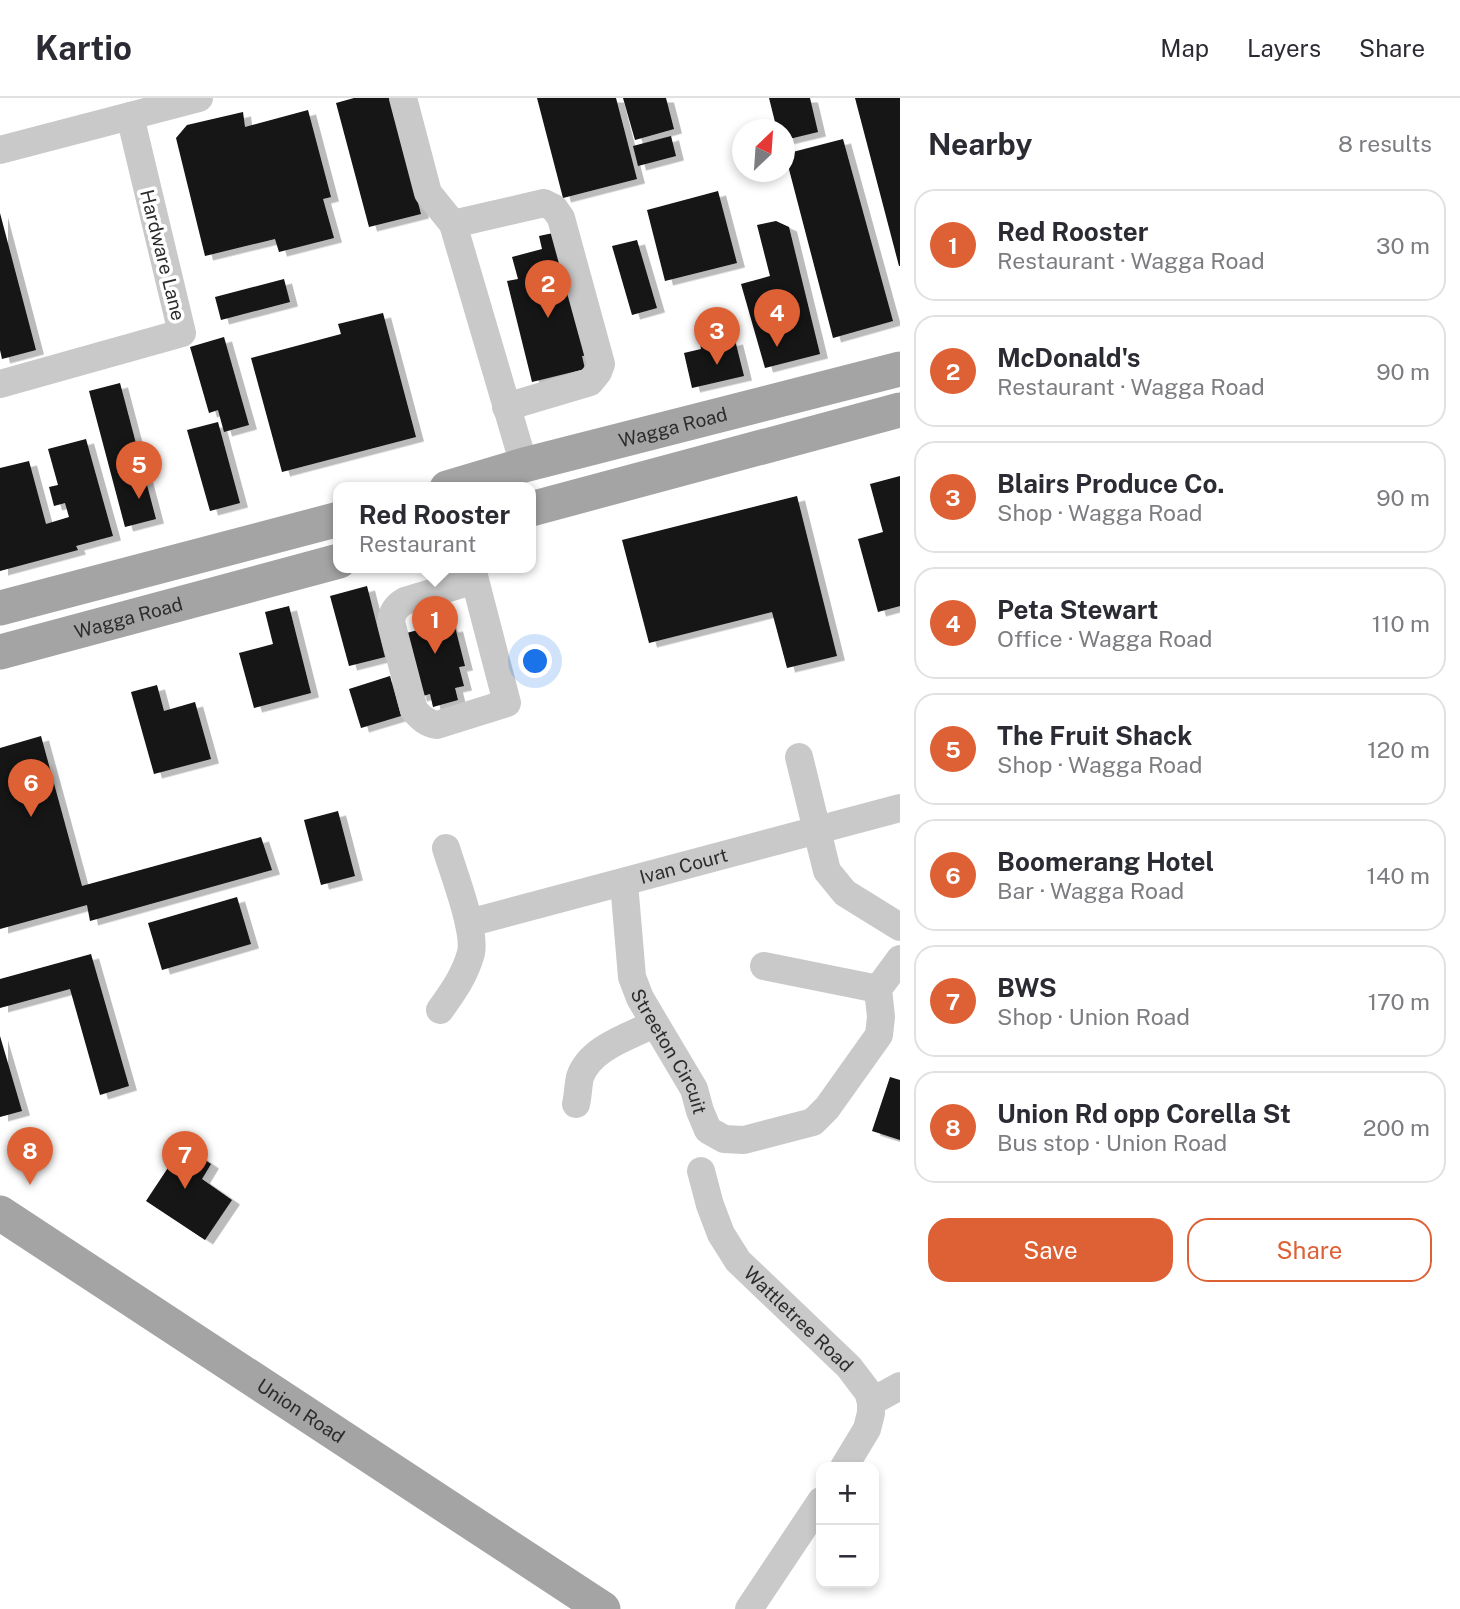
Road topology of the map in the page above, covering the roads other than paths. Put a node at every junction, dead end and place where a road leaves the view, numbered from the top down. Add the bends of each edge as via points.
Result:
1 (199, 98) edge
2 (403, 98) edge
3 (130, 116) junction
4 (0, 150) edge
5 (448, 218) junction
6 (900, 369) edge
7 (0, 384) edge
8 (795, 397) junction
9 (506, 407) junction
10 (900, 410) edge
11 (805, 436) junction
12 (564, 455) junction
13 (524, 465) junction
14 (467, 482) edge
15 (576, 497) junction
16 (536, 508) edge
17 (333, 521) edge
18 (333, 553) edge
19 (473, 574) edge
20 (43, 596) junction
21 (0, 608) edge
22 (52, 638) junction
23 (0, 652) edge
24 (799, 757) dead end
25 (900, 808) edge
26 (815, 830) junction
27 (446, 848) dead end
28 (624, 883) junction
29 (468, 923) junction
30 (900, 927) edge
31 (900, 959) edge
32 (764, 967) dead end
33 (878, 989) junction
34 (440, 1010) dead end
35 (654, 1024) junction
36 (576, 1104) dead end
37 (701, 1171) dead end
38 (0, 1213) edge
39 (900, 1386) edge
40 (872, 1402) junction
41 (847, 1462) edge
42 (816, 1508) edge
43 (603, 1609) edge
44 (749, 1609) edge

1 - 3 street
2 - 5 street via 428,193
3 - 4 street
3 - 7 street, Hardware Lane via 182,333
5 - 9 street
5 - 9 street via 532,186 551,191 561,218 601,364 590,382
6 - 8 main road, Wagga Road
8 - 11 main road
8 - 12 main road, Wagga Road
9 - 13 street
10 - 11 main road
11 - 15 main road
12 - 13 main road, Wagga Road
12 - 15 main road
13 - 14 main road, Wagga Road
15 - 16 main road
17 - 20 main road
18 - 22 main road, Wagga Road
19 - 19 street via 405,601 391,622 414,710 430,724 507,703
20 - 21 main road
20 - 22 main road
22 - 23 main road, Wagga Road
24 - 26 street
25 - 26 street, Ivan Court
26 - 28 street, Ivan Court
26 - 30 street via 827,871 845,893
27 - 29 street
28 - 29 street, Ivan Court
28 - 35 street, Streeton Circuit via 632,977
29 - 34 street via 472,950 460,982
31 - 33 street
32 - 33 street
33 - 35 street, Streeton Circuit via 879,1035 827,1108 813,1122 744,1140 724,1139 708,1130 694,1089
35 - 36 street via 604,1049 587,1063
37 - 40 street, Wattletree Road via 721,1234 738,1261 849,1367
38 - 43 main road, Union Road
39 - 40 street
40 - 41 street via 867,1429
42 - 44 street

